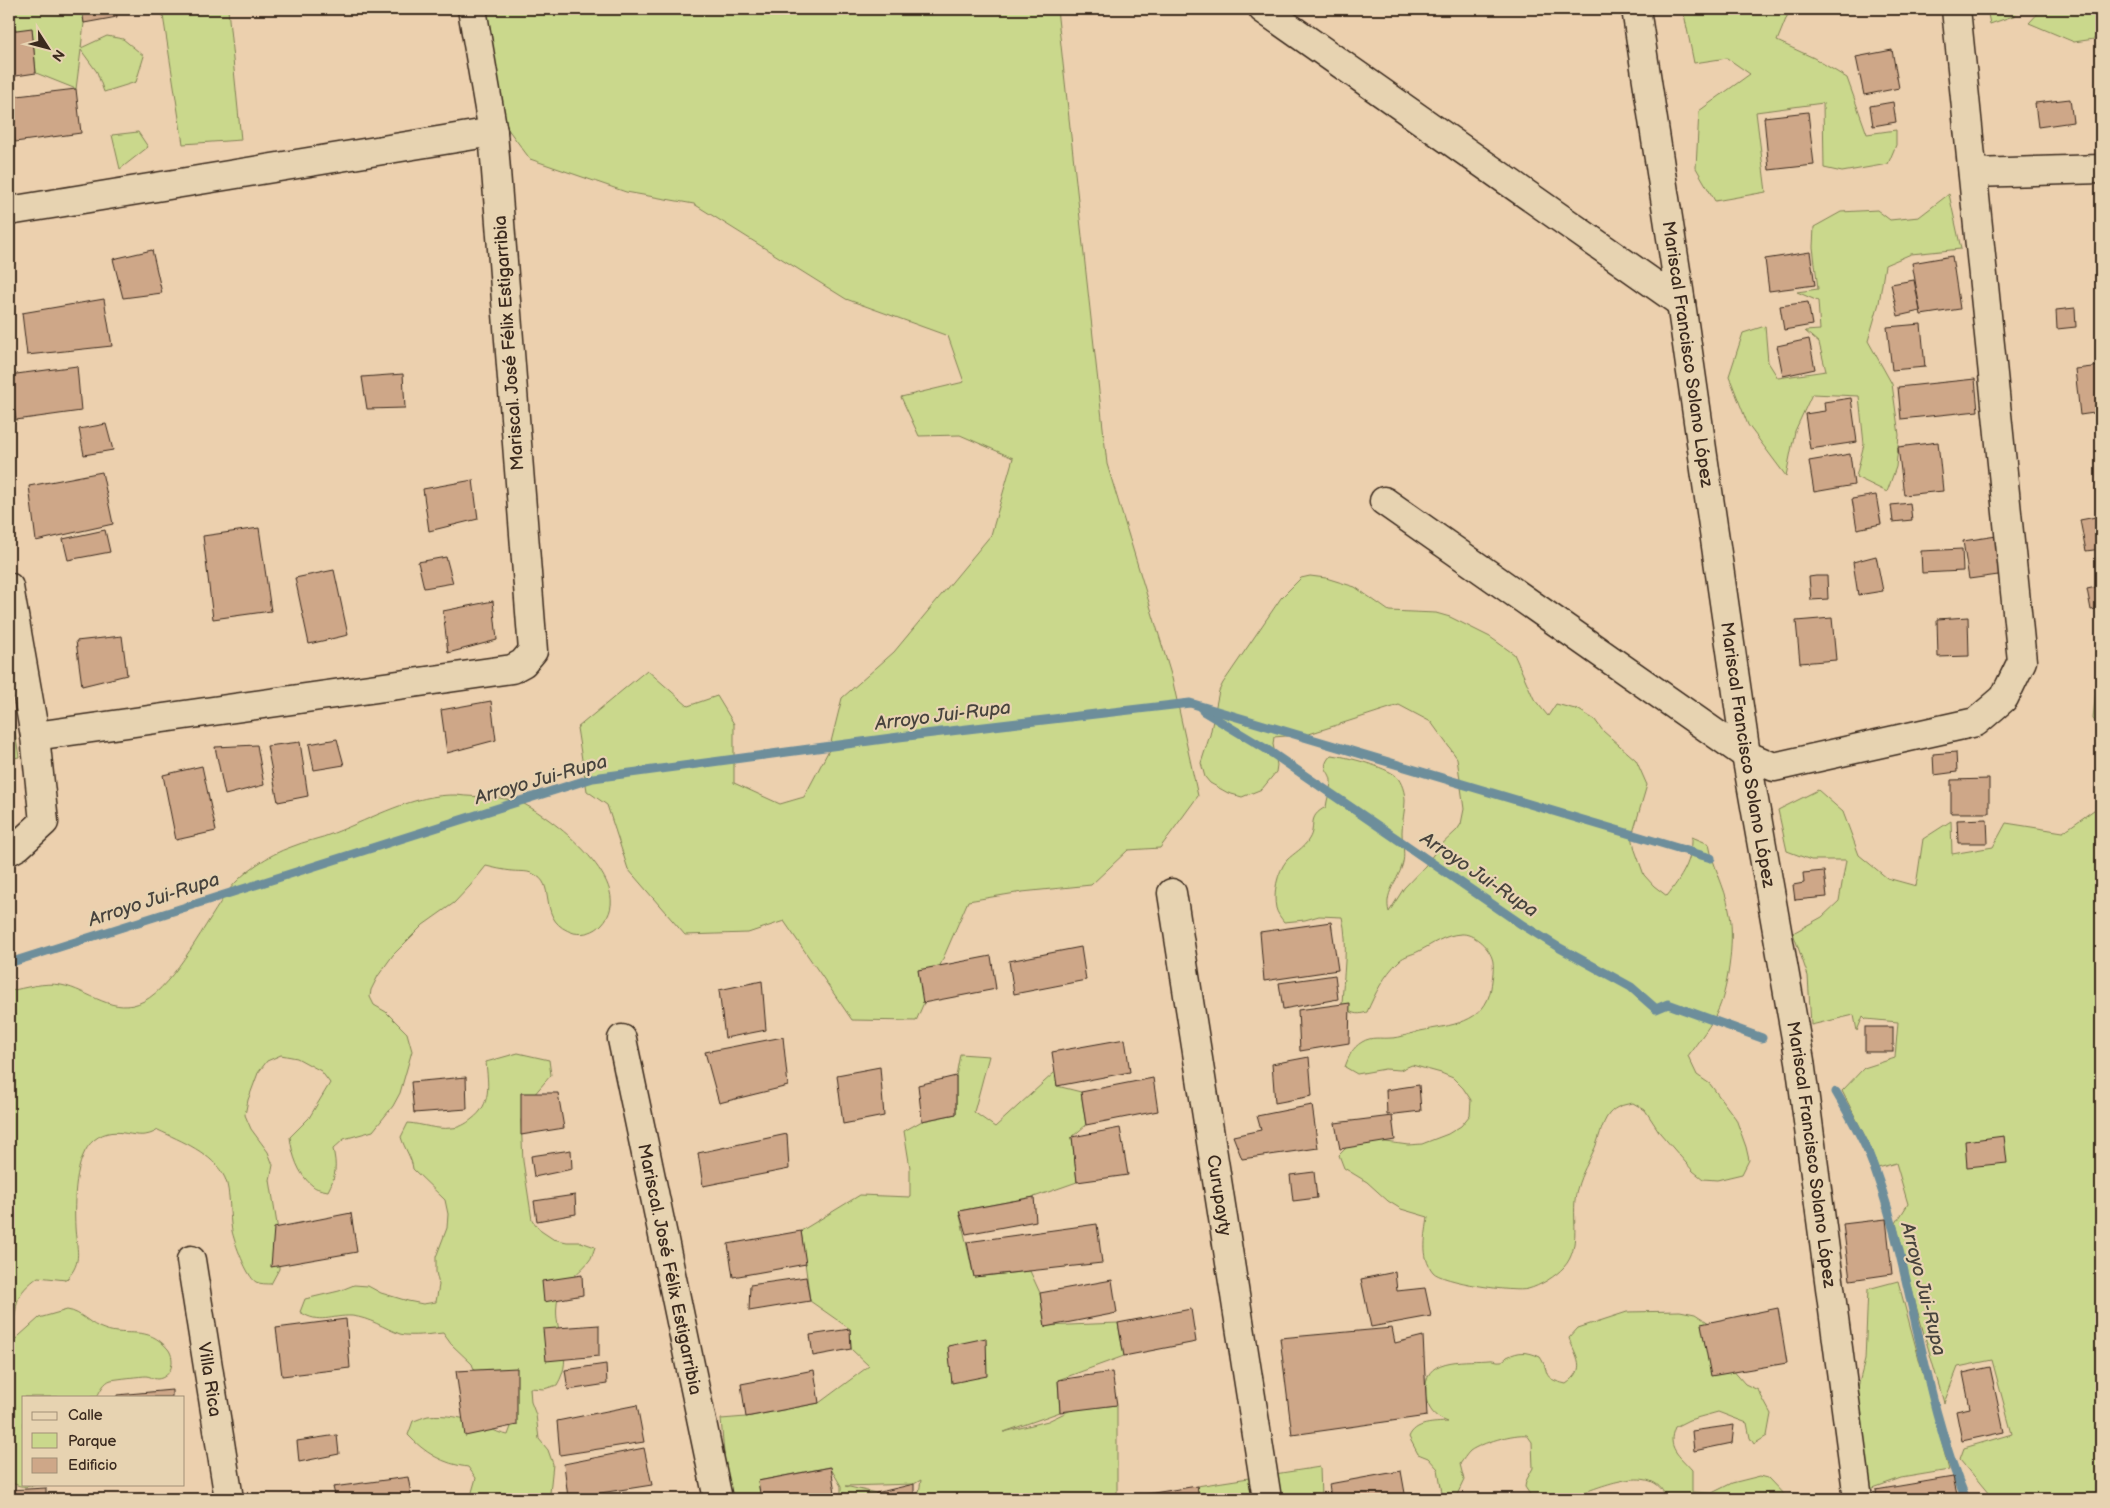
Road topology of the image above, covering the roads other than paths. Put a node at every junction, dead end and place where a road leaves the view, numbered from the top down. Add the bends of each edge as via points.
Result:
1 (472, 9) edge
2 (1263, 9) edge
3 (1636, 9) edge
4 (1956, 9) edge
5 (493, 132) junction
6 (2101, 169) edge
7 (1973, 173) junction
8 (9, 211) edge
9 (1681, 303) junction
10 (1384, 501) dead end
11 (9, 588) edge
12 (35, 736) junction
13 (1746, 755) junction
14 (9, 851) edge
15 (1172, 893) dead end
16 (622, 1039) dead end
17 (191, 1260) dead end
18 (229, 1499) edge
19 (718, 1499) edge
20 (1267, 1499) edge
21 (1858, 1499) edge

1 - 5 street, Mariscal. José Félix Estigarribia
2 - 9 street
3 - 9 street, Mariscal Francisco Solano López
4 - 7 street
5 - 8 street
5 - 12 street, Mariscal. José Félix Estigarribia via 533,651 523,663 512,669
6 - 7 street
7 - 13 street via 2022,661 2004,698 1976,722 1774,768
9 - 13 street, Mariscal Francisco Solano López
10 - 13 street
11 - 12 street
12 - 14 street via 44,822
13 - 21 street, Mariscal Francisco Solano López via 1800,1061
15 - 20 street, Curupayty
16 - 19 street, Mariscal. José Félix Estigarribia
17 - 18 street, Villa Rica

